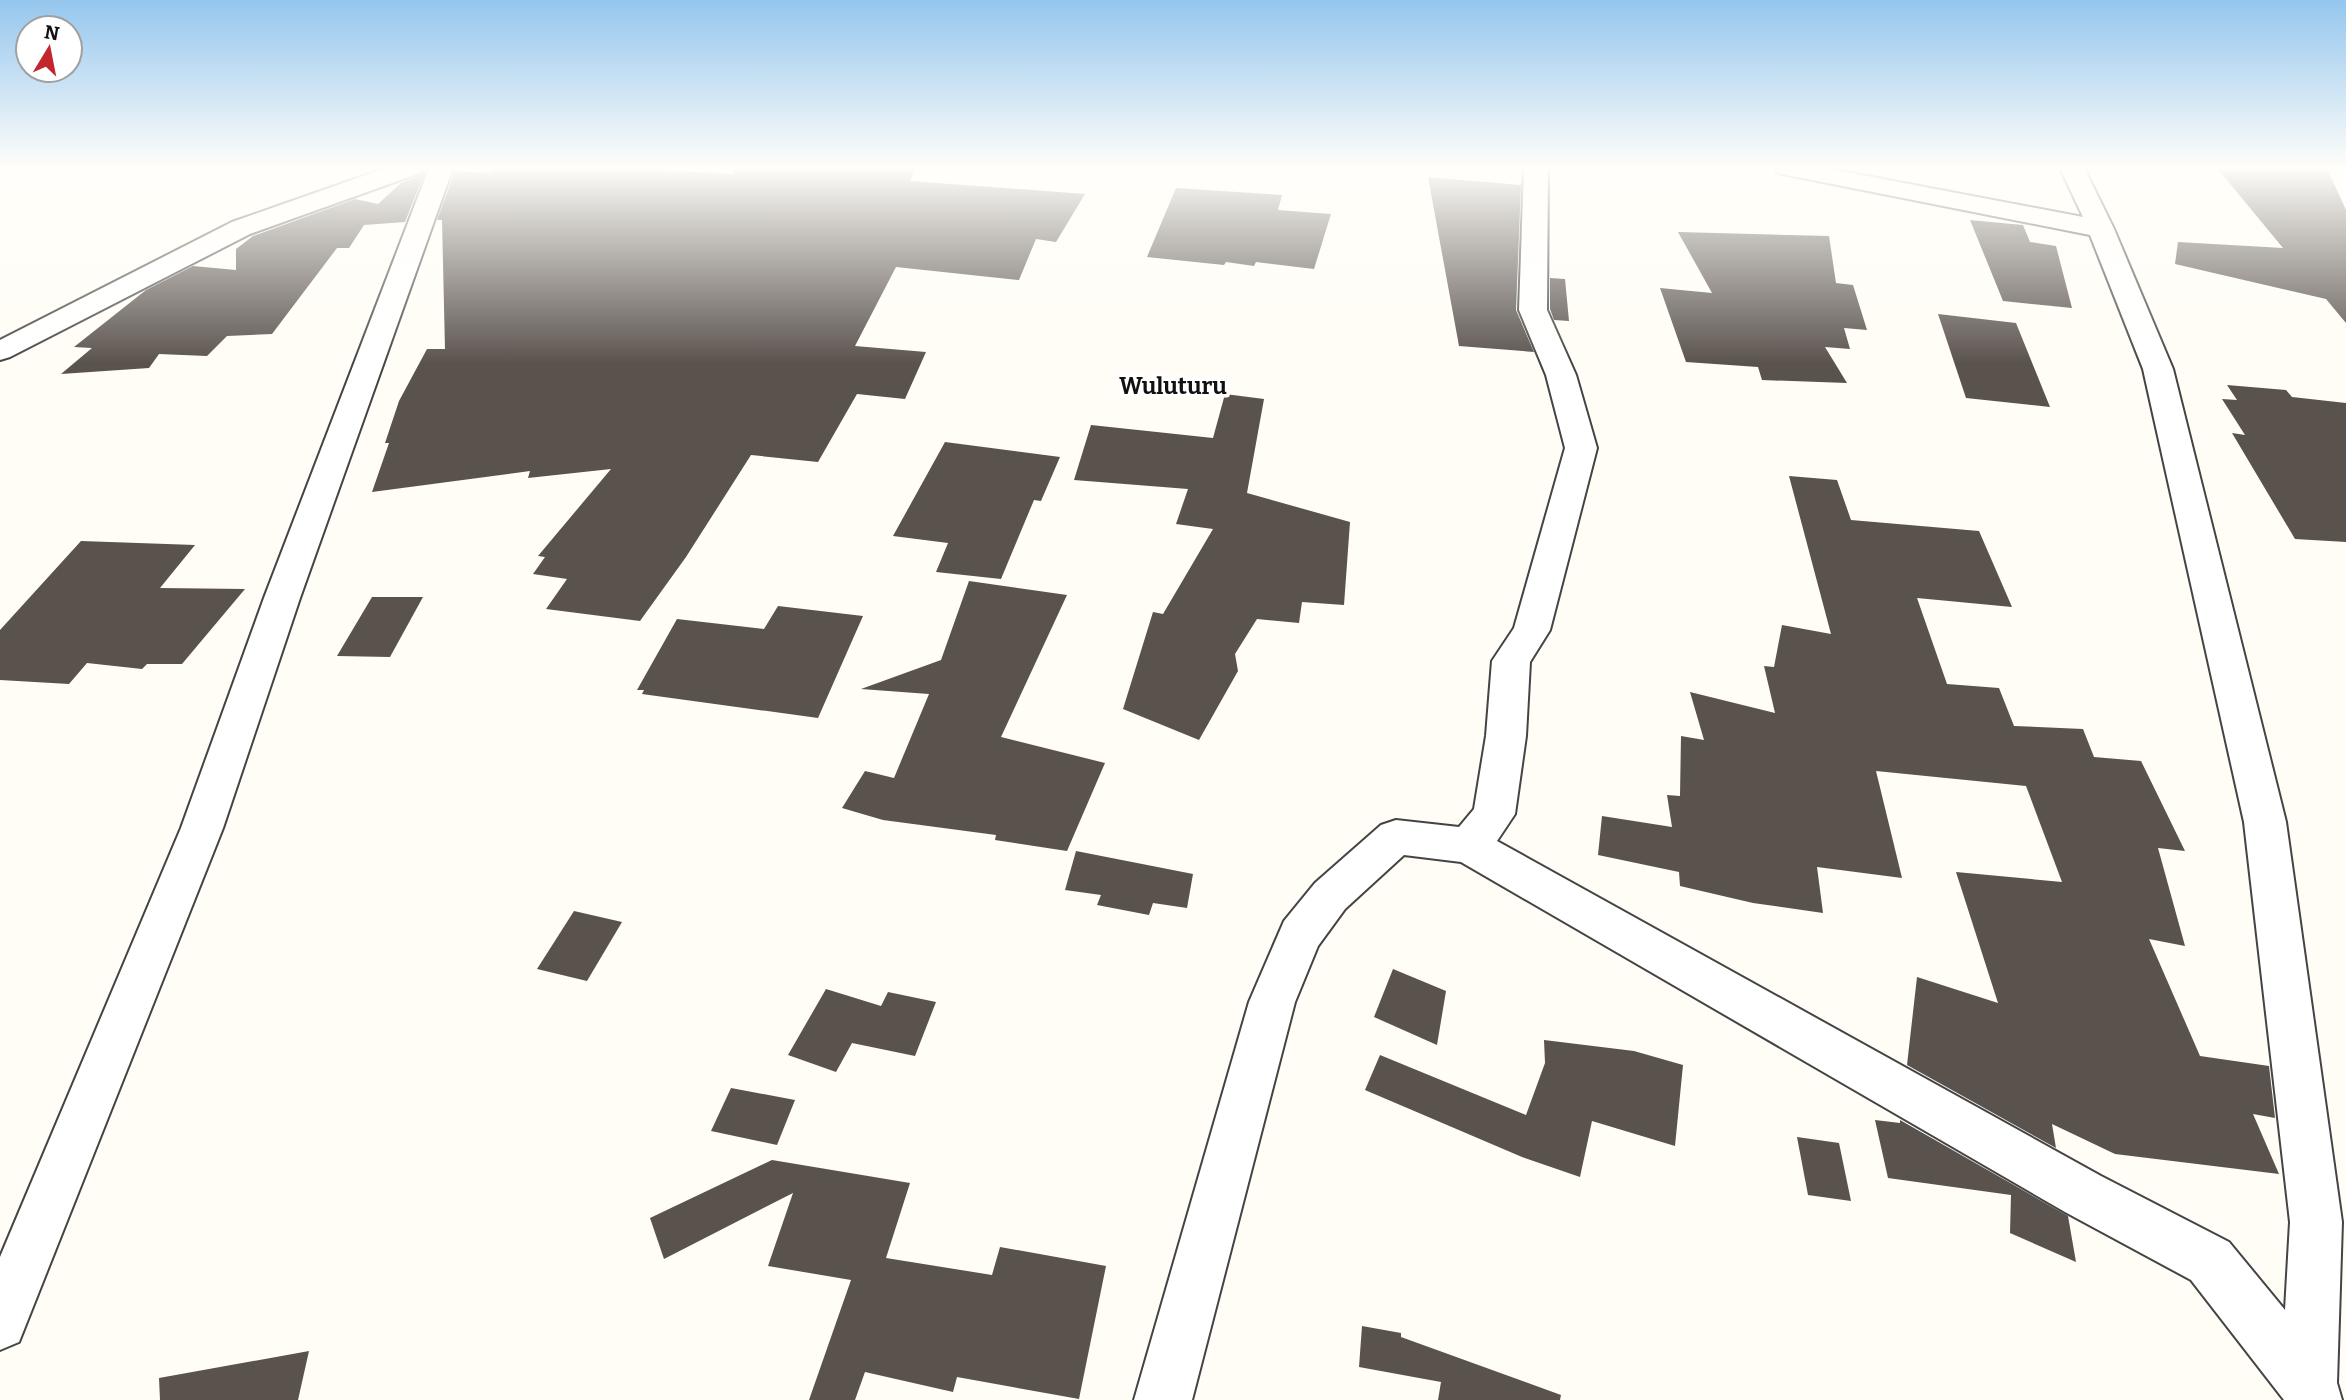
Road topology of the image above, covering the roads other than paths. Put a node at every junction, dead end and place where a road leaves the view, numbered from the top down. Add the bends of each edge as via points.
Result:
1 (230, 233) edge
2 (417, 233) edge
3 (1535, 233) edge
4 (2103, 233) edge
5 (0, 351) edge
6 (1469, 846) junction
7 (0, 1323) edge
8 (2311, 1392) edge
9 (1163, 1400) edge

1 - 5 street
2 - 7 street via 202,828
3 - 6 street via 1533,310 1560,375 1581,448 1532,631 1511,661 1506,736 1493,814
4 - 8 street via 2158,369 2265,822 2316,1222
6 - 8 street via 2083,1194 2210,1261
6 - 9 street via 1396,837 1330,896 1300,934 1272,1002

